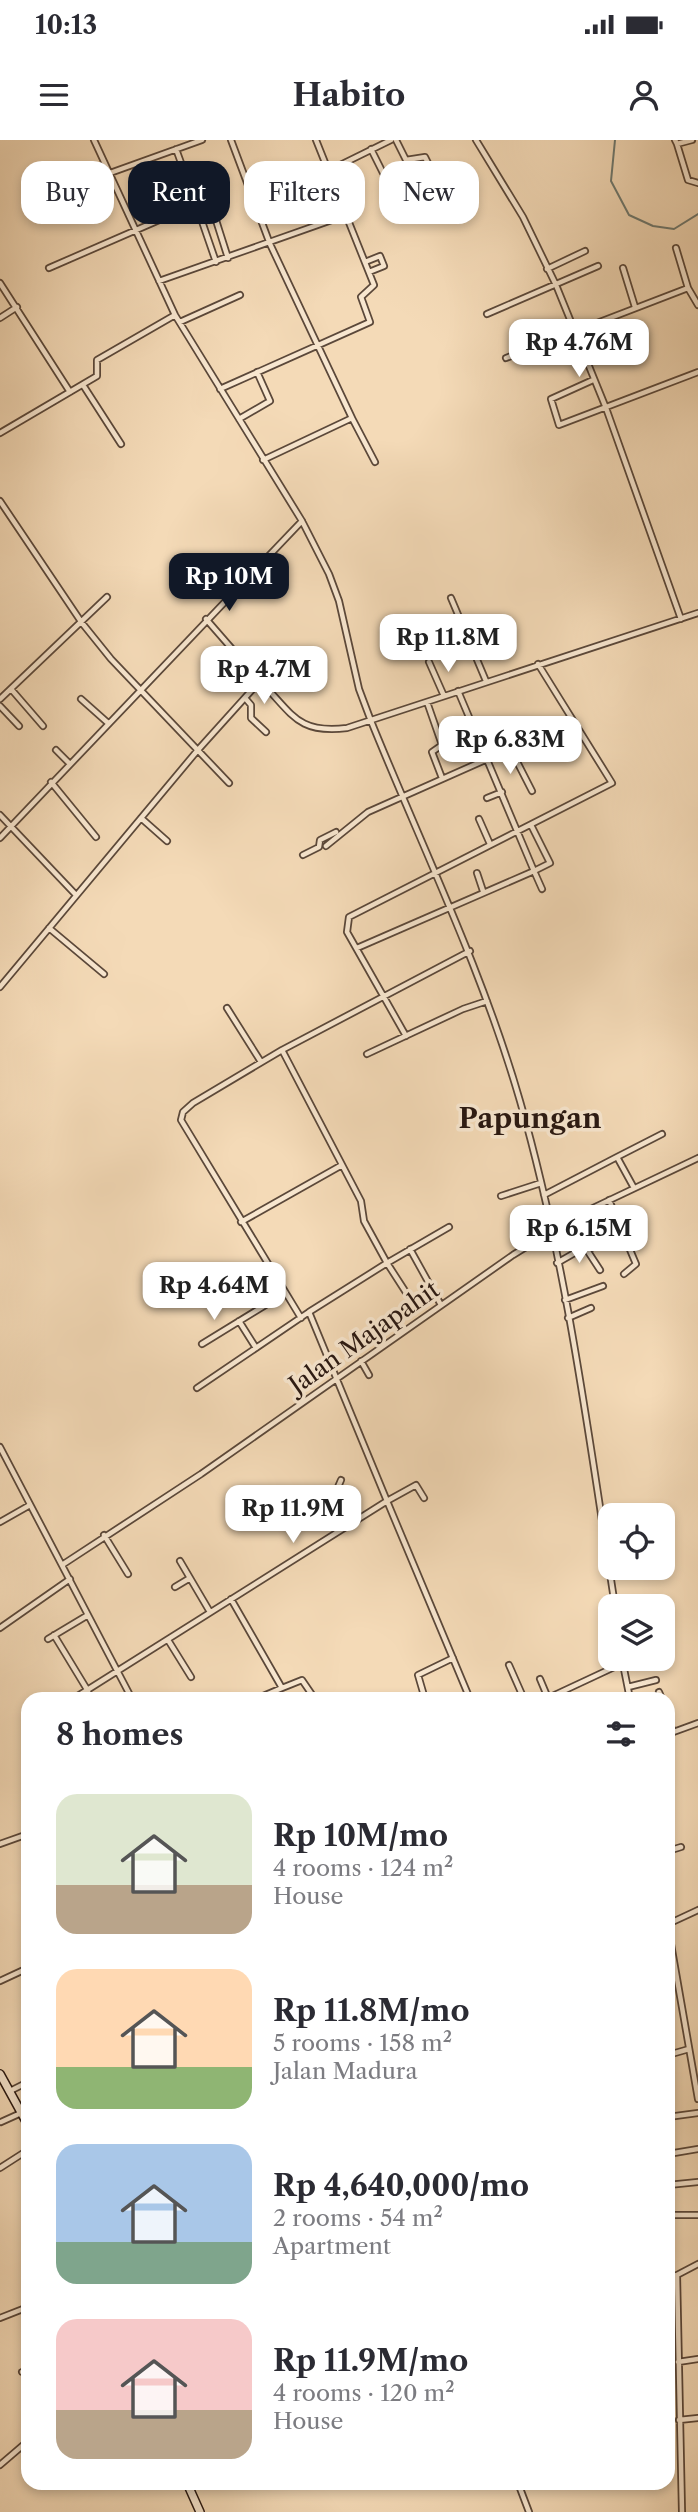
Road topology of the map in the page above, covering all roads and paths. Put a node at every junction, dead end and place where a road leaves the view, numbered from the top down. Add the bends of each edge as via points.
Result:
1 (94, 140) edge
2 (202, 140) edge
3 (232, 140) edge
4 (316, 140) edge
5 (393, 140) edge
6 (475, 140) edge
7 (692, 140) edge
8 (676, 142) edge
9 (176, 149) junction
10 (371, 149) junction
11 (406, 160) joint
12 (104, 161) edge
13 (180, 161) edge
14 (323, 161) edge
15 (347, 161) edge
16 (427, 161) edge
17 (379, 165) edge
18 (114, 172) edge
19 (114, 182) edge
20 (698, 183) edge
21 (146, 224) edge
22 (203, 224) edge
23 (217, 224) edge
24 (322, 224) edge
25 (350, 224) edge
26 (134, 229) junction
27 (270, 244) junction
28 (676, 248) dead end
29 (585, 251) dead end
30 (228, 258) junction
31 (216, 262) junction
32 (365, 262) junction
33 (598, 266) dead end
34 (49, 268) dead end
35 (623, 268) dead end
36 (547, 269) junction
37 (369, 272) junction
38 (159, 281) junction
39 (0, 283) edge
40 (556, 285) junction
41 (688, 288) junction
42 (240, 295) dead end
43 (698, 305) edge
44 (17, 307) junction
45 (635, 307) junction
46 (487, 314) dead end
47 (176, 315) junction
48 (0, 318) edge
49 (180, 322) junction
50 (574, 331) junction
51 (320, 345) junction
52 (506, 358) dead end
53 (257, 372) junction
54 (698, 372) edge
55 (593, 380) junction
56 (83, 385) junction
57 (220, 388) junction
58 (70, 391) junction
59 (606, 408) junction
60 (352, 418) junction
61 (239, 419) junction
62 (0, 433) edge
63 (121, 444) dead end
64 (263, 460) junction
65 (375, 462) dead end
66 (0, 501) edge
67 (302, 521) junction
68 (107, 597) dead end
69 (451, 598) dead end
70 (698, 613) edge
71 (206, 619) junction
72 (681, 619) junction
73 (82, 623) junction
74 (429, 662) dead end
75 (538, 664) junction
76 (260, 681) junction
77 (486, 681) junction
78 (11, 689) junction
79 (139, 690) junction
80 (458, 691) junction
81 (444, 696) junction
82 (245, 698) junction
83 (0, 699) edge
84 (81, 699) dead end
85 (426, 702) junction
86 (0, 706) edge
87 (573, 720) junction
88 (371, 721) junction
89 (108, 723) junction
90 (19, 726) dead end
91 (43, 726) dead end
92 (266, 732) dead end
93 (510, 748) junction
94 (56, 750) dead end
95 (197, 751) junction
96 (488, 758) junction
97 (69, 763) junction
98 (442, 778) junction
99 (51, 782) junction
100 (229, 783) dead end
101 (532, 791) dead end
102 (502, 792) junction
103 (404, 795) junction
104 (487, 798) dead end
105 (0, 815) edge
106 (141, 818) junction
107 (479, 819) dead end
108 (531, 825) junction
109 (10, 827) junction
110 (518, 831) junction
111 (336, 832) dead end
112 (96, 837) dead end
113 (0, 838) edge
114 (167, 841) dead end
115 (490, 844) junction
116 (326, 846) dead end
117 (303, 855) dead end
118 (534, 871) junction
119 (437, 872) junction
120 (477, 873) dead end
121 (542, 889) dead end
122 (483, 891) junction
123 (76, 895) junction
124 (452, 906) junction
125 (48, 928) junction
126 (356, 948) junction
127 (470, 951) junction
128 (104, 974) dead end
129 (0, 987) edge
130 (385, 995) junction
131 (487, 1002) junction
132 (227, 1008) dead end
133 (406, 1036) junction
134 (282, 1050) junction
135 (366, 1055) dead end
136 (261, 1062) junction
137 (662, 1134) dead end
138 (617, 1157) junction
139 (698, 1158) edge
140 (342, 1165) junction
141 (541, 1183) junction
142 (634, 1188) junction
143 (544, 1195) junction
144 (501, 1196) dead end
145 (610, 1200) junction
146 (241, 1222) junction
147 (449, 1227) dead end
148 (552, 1231) junction
149 (606, 1239) dead end
150 (410, 1249) junction
151 (588, 1250) junction
152 (387, 1263) junction
153 (557, 1263) junction
154 (600, 1269) dead end
155 (624, 1274) dead end
156 (603, 1286) dead end
157 (285, 1293) junction
158 (407, 1294) dead end
159 (565, 1300) junction
160 (441, 1305) junction
161 (591, 1308) dead end
162 (309, 1312) junction
163 (301, 1318) junction
164 (568, 1318) junction
165 (239, 1321) junction
166 (202, 1344) dead end
167 (256, 1348) junction
168 (361, 1361) junction
169 (369, 1376) dead end
170 (338, 1377) junction
171 (197, 1388) dead end
172 (0, 1447) edge
173 (341, 1480) dead end
174 (424, 1498) dead end
175 (387, 1501) junction
176 (30, 1505) junction
177 (325, 1511) dead end
178 (354, 1520) junction
179 (0, 1522) edge
180 (337, 1531) junction
181 (104, 1535) junction
182 (180, 1561) dead end
183 (62, 1565) junction
184 (128, 1574) dead end
185 (190, 1578) junction
186 (70, 1579) junction
187 (175, 1587) dead end
188 (613, 1594) edge
189 (231, 1599) junction
190 (210, 1612) junction
191 (88, 1615) junction
192 (0, 1628) edge
193 (54, 1635) junction
194 (48, 1639) dead end
195 (168, 1640) junction
196 (453, 1658) junction
197 (509, 1665) dead end
198 (603, 1671) edge
199 (625, 1671) edge
200 (119, 1673) junction
201 (191, 1677) dead end
202 (540, 1679) dead end
203 (656, 1680) dead end
204 (628, 1687) junction
205 (282, 1688) junction
206 (88, 1691) joint
207 (128, 1692) edge
208 (273, 1692) edge
209 (310, 1692) edge
210 (423, 1692) edge
211 (467, 1692) edge
212 (521, 1692) edge
213 (545, 1692) edge
214 (561, 1692) edge
215 (629, 1692) edge
216 (698, 1723) edge
217 (675, 1732) edge
218 (21, 1836) edge
219 (0, 1844) edge
220 (681, 1847) dead end
221 (675, 1849) edge
222 (698, 1910) edge
223 (675, 1922) edge
224 (675, 1969) edge
225 (21, 1971) edge
226 (0, 1981) edge
227 (677, 1981) joint
228 (689, 2049) junction
229 (675, 2053) edge
230 (0, 2074) edge
231 (5, 2088) edge
232 (698, 2099) edge
233 (21, 2112) edge
234 (21, 2113) edge
235 (698, 2113) edge
236 (675, 2116) edge
237 (1, 2122) edge
238 (698, 2149) edge
239 (675, 2153) edge
240 (21, 2154) edge
241 (0, 2168) edge
242 (698, 2182) edge
243 (675, 2184) edge
244 (675, 2215) edge
245 (698, 2215) edge
246 (698, 2264) edge
247 (677, 2275) joint
248 (21, 2310) edge
249 (0, 2318) edge
250 (698, 2359) edge
251 (678, 2362) junction
252 (698, 2417) edge
253 (680, 2420) junction
254 (21, 2447) edge
255 (0, 2465) edge
256 (190, 2490) edge
257 (521, 2490) edge
258 (200, 2512) edge
259 (529, 2512) edge
260 (682, 2512) edge

1 - 12 street
2 - 9 street
3 - 27 street
4 - 14 street
5 - 10 street
5 - 11 street
6 - 36 street via 523,217
7 - 8 street
8 - 20 street via 688,180
9 - 13 street
9 - 18 street
10 - 15 street
10 - 17 street
11 - 16 street via 425,157
19 - 26 street
21 - 26 street
22 - 31 street
23 - 30 street
24 - 27 street
25 - 32 street
26 - 34 street
26 - 38 street
27 - 30 street
27 - 51 street
28 - 41 street
29 - 36 street
30 - 31 street
31 - 38 street
32 - 37 street
32 - 37 street via 383,258 384,266
33 - 40 street
35 - 45 street
36 - 40 street
37 - 51 street via 374,288 360,297 370,322
38 - 47 street
39 - 44 street
40 - 46 street
40 - 50 street
41 - 43 street
41 - 45 street
42 - 49 street
44 - 48 street
44 - 58 street
45 - 50 street
47 - 49 street
47 - 56 street via 97,360 98,375
49 - 57 street
50 - 52 street
50 - 55 street
51 - 53 street
51 - 60 street
53 - 57 street
53 - 61 street via 270,401
54 - 59 street
55 - 59 street
55 - 59 street via 551,399 559,425
56 - 58 street
56 - 63 street
57 - 61 street
58 - 62 street
59 - 72 street
60 - 64 street
60 - 65 street
61 - 64 street
64 - 67 street
66 - 73 street
67 - 71 street
67 - 88 street via 339,601
68 - 73 street
69 - 77 street
70 - 72 street
71 - 76 street
71 - 79 street
72 - 75 street
73 - 78 street
73 - 79 street
74 - 81 street
75 - 77 street
75 - 87 street
76 - 82 street
76 - 88 street via 307,728 339,729
77 - 80 street
78 - 83 street
78 - 91 street
79 - 89 street
79 - 95 street
80 - 81 street
80 - 96 street
81 - 85 street
82 - 92 street via 251,718
82 - 95 street
84 - 89 street
85 - 88 street
85 - 98 street via 442,745 432,751
86 - 90 street
87 - 93 street
87 - 108 street via 612,783
88 - 103 street
89 - 97 street
93 - 96 street
93 - 101 street
94 - 97 street
95 - 100 street
95 - 106 street
96 - 98 street
96 - 102 street
97 - 99 street
98 - 103 street
99 - 109 street
99 - 112 street
102 - 104 street
102 - 110 street
103 - 116 street via 353,821
103 - 119 street
105 - 109 street
106 - 114 street
106 - 123 street
107 - 115 street
108 - 110 street
108 - 118 street via 550,863
109 - 113 street
109 - 123 street
110 - 115 street
110 - 118 street
111 - 117 street
115 - 119 street
118 - 121 street
118 - 122 street
119 - 124 street
119 - 126 street via 349,917 347,932
120 - 122 street
122 - 124 street
123 - 125 street
124 - 126 street
124 - 127 street
125 - 128 street
125 - 129 street
126 - 130 street
127 - 130 street
127 - 131 street
130 - 133 street
130 - 134 street
131 - 133 street
131 - 141 street
132 - 136 street
133 - 135 street
134 - 136 street
134 - 140 street
136 - 146 street via 193,1102 181,1118
137 - 138 street
138 - 142 street
138 - 143 street
139 - 142 street, Jalan Majapahit
140 - 146 street
140 - 152 street
141 - 143 street
141 - 144 street
142 - 145 street, Jalan Majapahit
143 - 148 street
145 - 148 street, Jalan Majapahit
145 - 155 street via 636,1264
146 - 157 street
147 - 150 street
148 - 153 street
148 - 160 street, Jalan Majapahit
149 - 151 street
150 - 152 street
150 - 160 street
151 - 153 street via 584,1247
151 - 154 street
152 - 158 street
152 - 162 street
153 - 159 street
156 - 159 street
157 - 163 street
157 - 165 street
159 - 164 street
160 - 168 street, Jalan Majapahit
161 - 164 street
162 - 163 street
162 - 170 street
163 - 167 street
164 - 188 street
165 - 166 street
165 - 167 street
167 - 171 street
168 - 169 street
168 - 170 street, Jalan Majapahit
170 - 175 street
170 - 181 street, Jalan Majapahit via 201,1474
172 - 176 street
173 - 178 street via 337,1486
174 - 175 street via 416,1485
175 - 178 street
175 - 196 street
176 - 179 street
176 - 183 street
177 - 180 street
178 - 180 street
180 - 189 street
181 - 183 street, Jalan Majapahit
181 - 184 street
182 - 185 street
183 - 186 street
185 - 187 street
185 - 190 street
186 - 191 street
186 - 192 street
189 - 190 street
189 - 205 street
190 - 195 street
191 - 193 street
191 - 200 street
193 - 194 street
193 - 206 street
195 - 200 street
195 - 201 street
196 - 210 street via 418,1675
196 - 211 street
197 - 212 street
198 - 214 street
199 - 204 street
200 - 206 street
200 - 207 street
202 - 213 street
203 - 204 street
204 - 215 street
205 - 208 street
205 - 209 street via 302,1680
216 - 217 street
218 - 219 street
220 - 221 street
222 - 223 street
224 - 227 street
225 - 226 street
227 - 228 street
228 - 229 street
228 - 232 street
230 - 231 street
231 - 233 street
234 - 237 street
235 - 236 street
238 - 239 street
240 - 241 street
242 - 243 street
244 - 245 street
246 - 247 street
247 - 251 street
248 - 249 street
250 - 251 street
251 - 253 street
252 - 253 street
253 - 260 street
254 - 255 street
256 - 258 street
257 - 259 street

